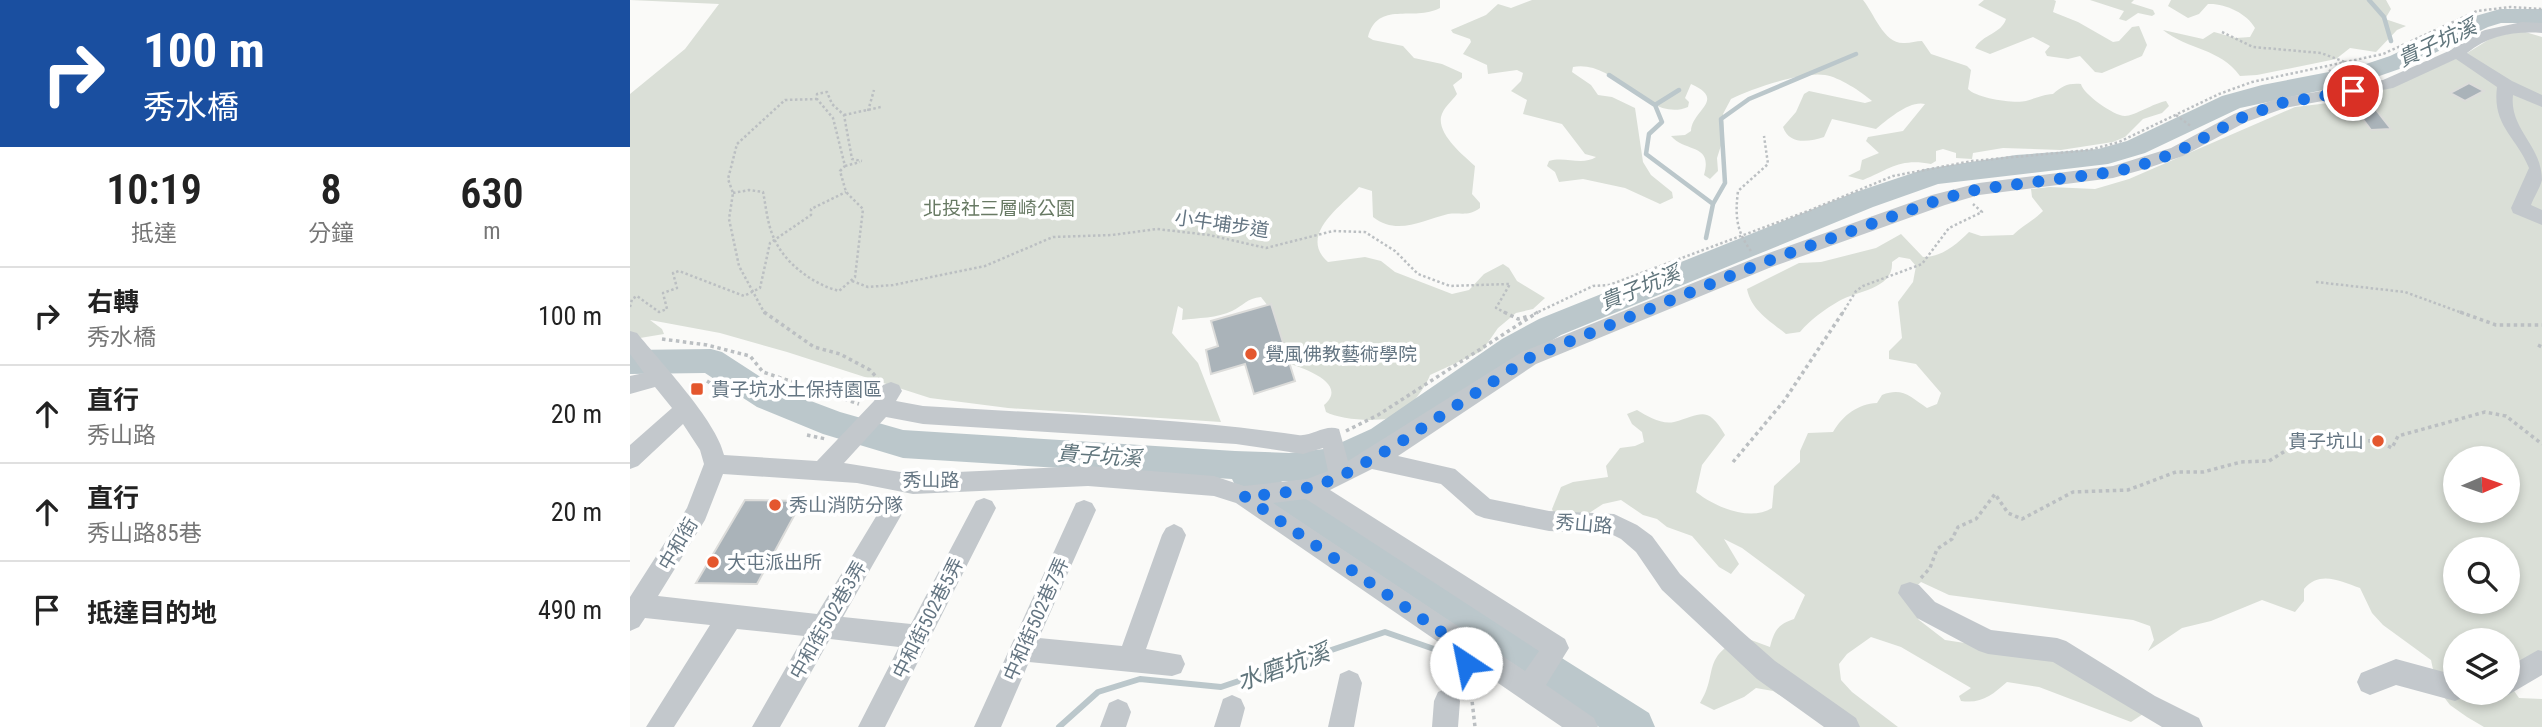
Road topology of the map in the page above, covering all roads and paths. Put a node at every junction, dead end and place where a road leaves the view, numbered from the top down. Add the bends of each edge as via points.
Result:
1 (2542, 9) edge
2 (2542, 27) edge
3 (2222, 32) dead end
4 (2457, 53) junction
5 (2335, 64) junction
6 (2347, 64) junction
7 (2329, 70) dead end
8 (2506, 85) junction
9 (874, 90) dead end
10 (817, 99) junction
11 (2542, 102) edge
12 (881, 107) dead end
13 (868, 111) junction
14 (844, 115) junction
15 (2176, 115) junction
16 (2197, 130) dead end
17 (1764, 136) dead end
18 (845, 166) junction
19 (846, 192) junction
20 (733, 193) junction
21 (1961, 194) junction
22 (2542, 218) edge
23 (1738, 235) junction
24 (774, 240) junction
25 (1758, 259) dead end
26 (852, 281) junction
27 (2316, 282) dead end
28 (751, 292) junction
29 (630, 307) edge
30 (1534, 314) junction
31 (2542, 325) edge
32 (662, 339) dead end
33 (634, 343) edge
34 (658, 375) junction
35 (707, 381) dead end
36 (630, 384) edge
37 (732, 397) dead end
38 (886, 399) junction
39 (685, 409) junction
40 (1331, 436) junction
41 (2542, 443) edge
42 (1369, 458) junction
43 (630, 459) edge
44 (1733, 461) dead end
45 (715, 464) junction
46 (824, 469) junction
47 (1340, 475) junction
48 (1309, 489) junction
49 (1250, 496) junction
50 (984, 508) dead end
51 (1084, 510) dead end
52 (891, 512) dead end
53 (1174, 536) dead end
54 (1910, 593) joint
55 (635, 612) edge
56 (730, 617) junction
57 (825, 627) junction
58 (918, 636) junction
59 (1462, 646) junction
60 (1022, 649) junction
61 (1130, 659) junction
62 (2542, 663) edge
63 (1172, 664) dead end
64 (2520, 674) edge
65 (2370, 682) dead end
66 (1349, 684) dead end
67 (2443, 685) edge
68 (1529, 689) junction
69 (1447, 701) dead end
70 (659, 727) edge
71 (765, 727) edge
72 (871, 727) edge
73 (987, 727) edge
74 (1341, 727) edge
75 (1445, 727) edge
76 (1475, 727) edge
77 (1586, 727) edge
78 (1847, 727) edge
79 (2190, 727) edge

1 - 6 path via 2477,11 2383,54
2 - 4 street via 2491,33
3 - 6 path via 2249,46 2314,50
4 - 8 street
4 - 21 street via 2387,84 2281,103 2139,166
5 - 6 path
5 - 7 path via 2338,67
5 - 15 path via 2252,82
8 - 11 street
8 - 22 street via 2502,102 2506,119 2538,168 2520,208
9 - 13 path
10 - 14 path via 817,94 827,92
10 - 18 path via 833,118
10 - 20 path via 785,100 737,144 728,179
12 - 13 path
13 - 14 path
14 - 18 path via 852,159 862,161
15 - 16 path
15 - 23 path via 2089,150 1927,168
17 - 23 path via 1768,164 1738,191
18 - 19 path via 840,171
19 - 24 path via 811,209 811,215
19 - 26 path via 863,209
20 - 24 path via 763,192
20 - 28 path via 729,219 739,266
21 - 42 street via 1762,263 1562,343 1529,358
21 - 44 path via 1982,212 1944,229 1924,262 1867,281 1856,291 1797,386
23 - 25 path
23 - 30 path via 1609,285 1593,286
24 - 26 path via 795,266 829,290 839,291
24 - 28 path via 760,288
26 - 30 path, 小牛埔步道 via 869,287 892,285 985,266 1053,237 1157,229 1266,248 1333,231 1365,232 1395,251 1418,274 1450,286 1510,284 1496,308 1518,319
27 - 31 path via 2405,292 2496,325
28 - 29 path via 744,296 679,271 673,273 677,288 663,293 667,309 659,312 637,296
28 - 38 path via 766,316 814,347 870,370
30 - 40 path via 1378,415
32 - 38 path via 750,356 763,372 852,402
33 - 34 street
34 - 36 street
34 - 39 street
35 - 37 path
38 - 40 street via 923,415 1236,435 1303,445
38 - 46 street
39 - 43 street
39 - 45 street via 711,447
40 - 47 street
41 - 54 path via 2506,416 2485,412 2398,436 2392,448 2378,441 2303,440 2269,461 2176,472 2127,490 2073,492 2022,519 2008,513 1995,494 1976,519 1958,527 1952,539 1937,549 1930,568 1911,584
42 - 47 street
42 - 78 street, 秀山路 via 1447,476 1484,508 1549,521 1615,524 1644,544 1671,582 1766,670
45 - 46 street, 秀山路
45 - 55 street, 中和街 via 697,513
46 - 49 street, 秀山路 via 913,484 1088,476 1214,486
47 - 48 street
48 - 49 street
48 - 68 street via 1556,648
49 - 59 street
50 - 58 street, 中和街502巷5弄
51 - 60 street, 中和街502巷7弄
52 - 57 street, 中和街502巷3弄
53 - 61 street
54 - 79 street via 1926,610 1988,642 2057,650
55 - 56 street
56 - 57 street
56 - 70 street
57 - 58 street
57 - 71 street, 中和街502巷3弄
58 - 72 street, 中和街502巷5弄
59 - 68 street
59 - 76 path
60 - 61 street
60 - 73 street, 中和街502巷7弄
61 - 63 street
62 - 64 street
65 - 67 street via 2396,672
66 - 74 street
68 - 77 street
69 - 75 street

